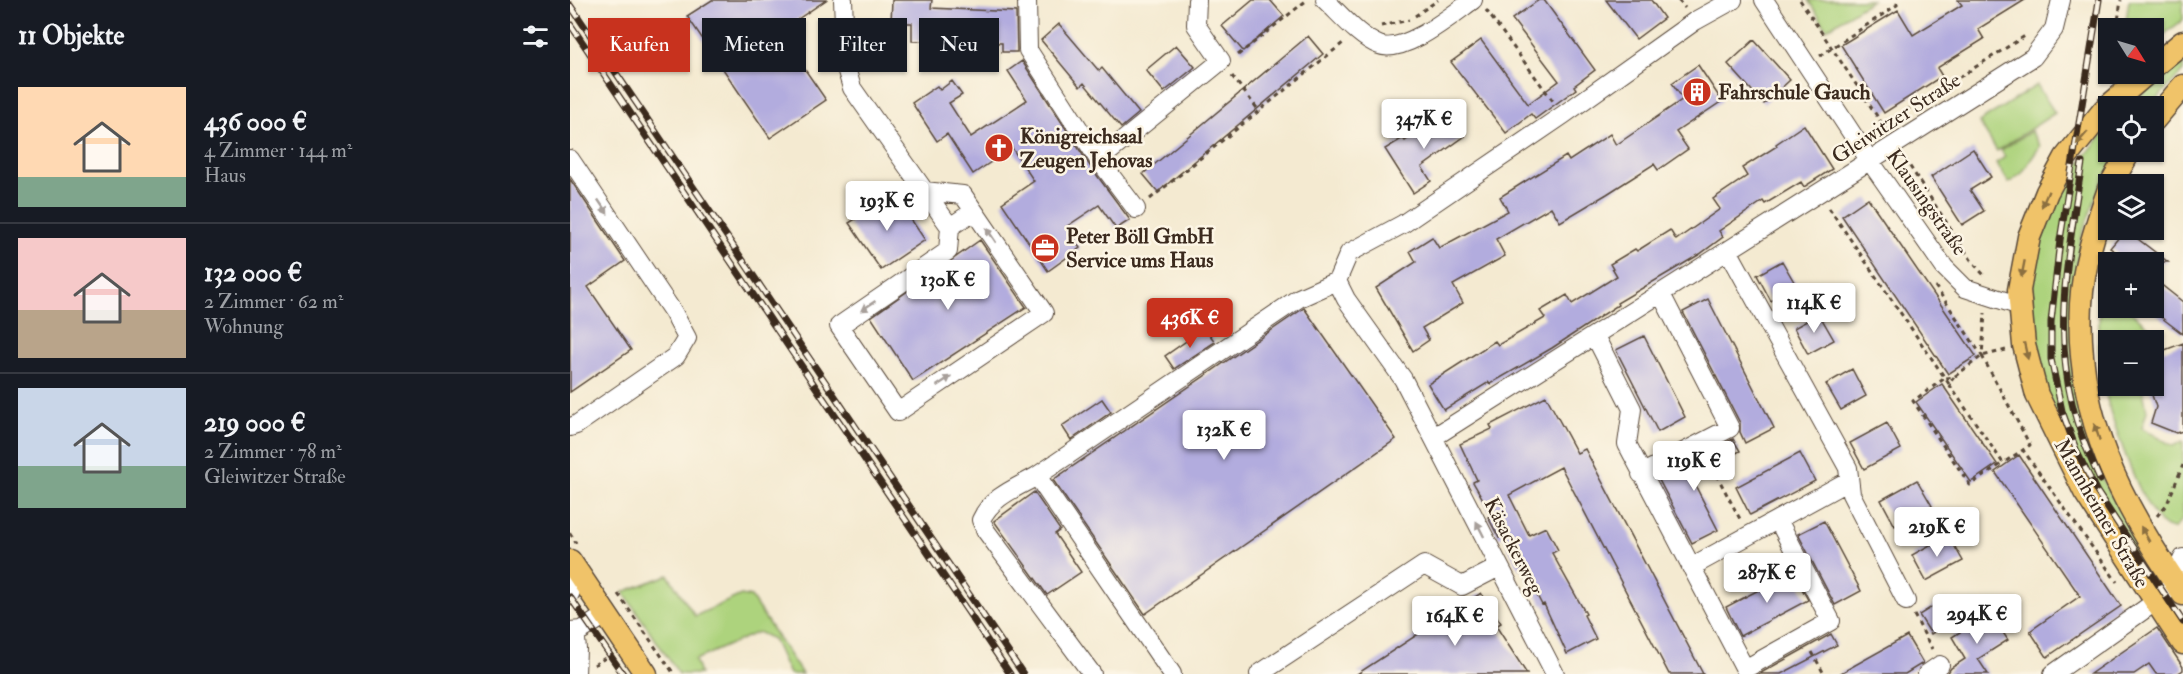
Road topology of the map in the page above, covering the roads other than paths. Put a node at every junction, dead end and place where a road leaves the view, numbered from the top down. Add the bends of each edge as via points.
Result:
1 (843, 0) edge
2 (1027, 0) edge
3 (1197, 0) edge
4 (1325, 0) edge
5 (1733, 0) edge
6 (1764, 0) edge
7 (2061, 0) edge
8 (1479, 5) edge
9 (2183, 42) edge
10 (2164, 58) edge
11 (2134, 84) edge
12 (2183, 86) edge
13 (2164, 108) edge
14 (570, 159) edge
15 (1099, 160) junction
16 (1870, 161) junction
17 (924, 191) junction
18 (1136, 209) dead end
19 (974, 211) junction
20 (2098, 225) edge
21 (950, 227) junction
22 (1729, 252) junction
23 (1337, 281) junction
24 (1661, 294) junction
25 (2020, 306) junction
26 (1595, 336) junction
27 (570, 428) edge
28 (1434, 437) junction
29 (1641, 474) junction
30 (1037, 476) junction
31 (1848, 482) junction
32 (1778, 520) junction
33 (2183, 558) edge
34 (572, 563) edge
35 (1499, 567) junction
36 (1691, 567) junction
37 (2178, 587) edge
38 (570, 594) edge
39 (1906, 601) road end
40 (2155, 602) junction
41 (607, 614) junction
42 (572, 631) edge
43 (2183, 643) edge
44 (1747, 671) edge
45 (576, 674) edge
46 (646, 674) edge
47 (1092, 674) edge
48 (1172, 674) edge
49 (1259, 674) edge
50 (1555, 674) edge
51 (2053, 674) edge

1 - 17 street via 844,57 852,88
2 - 15 street via 1028,50
3 - 15 street via 1196,24 1221,61
4 - 8 street via 1378,45 1391,48
5 - 23 street via 1695,21 1402,224 1349,253
6 - 16 street, Klausingstraße
7 - 16 street, Gleiwitzer Straße via 2054,29 2033,57
9 - 10 main road
11 -> 25 main road, Mannheimer Straße via 2104,110 2076,144 2047,192 2029,237 2019,290
12 - 13 main road
14 -> 27 street via 687,338 676,356
15 - 18 street
16 - 22 street, Gleiwitzer Straße
16 - 25 street, Klausingstraße via 1944,267 1965,288
17 - 19 street via 963,195
17 - 21 street
19 - 21 street
21 -> 19 street via 948,251 839,326 898,412 1044,313
37 -> 20 main road, Mannheimer Straße via 2111,471 2086,391 2081,302
22 - 24 street, Gleiwitzer Straße
22 - 31 street via 1848,468
23 - 28 street, Käsackerweg via 1403,379
23 - 30 street via 1299,298
24 - 26 street, Gleiwitzer Straße
24 - 29 street via 1730,428
25 -> 40 main road, Mannheimer Straße via 2024,345 2037,395 2085,492
26 - 28 street, Gleiwitzer Straße
26 - 29 street via 1632,409 1627,444
35 -> 28 street, Käsackerweg
29 - 36 street
30 - 47 street via 993,503 981,520
30 - 48 street
31 - 32 street
31 - 39 street
32 - 36 street
32 - 44 street via 1831,621
33 - 37 street
34 - 38 street
34 - 41 main road
35 - 49 street via 1462,586 1424,565
35 - 50 street, Käsackerweg
36 - 44 street
37 - 40 street, Mannheimer Straße
40 - 43 main road, Mannheimer Straße
40 - 51 street
41 - 42 street via 582,630
41 - 46 main road
42 - 45 street via 577,649

